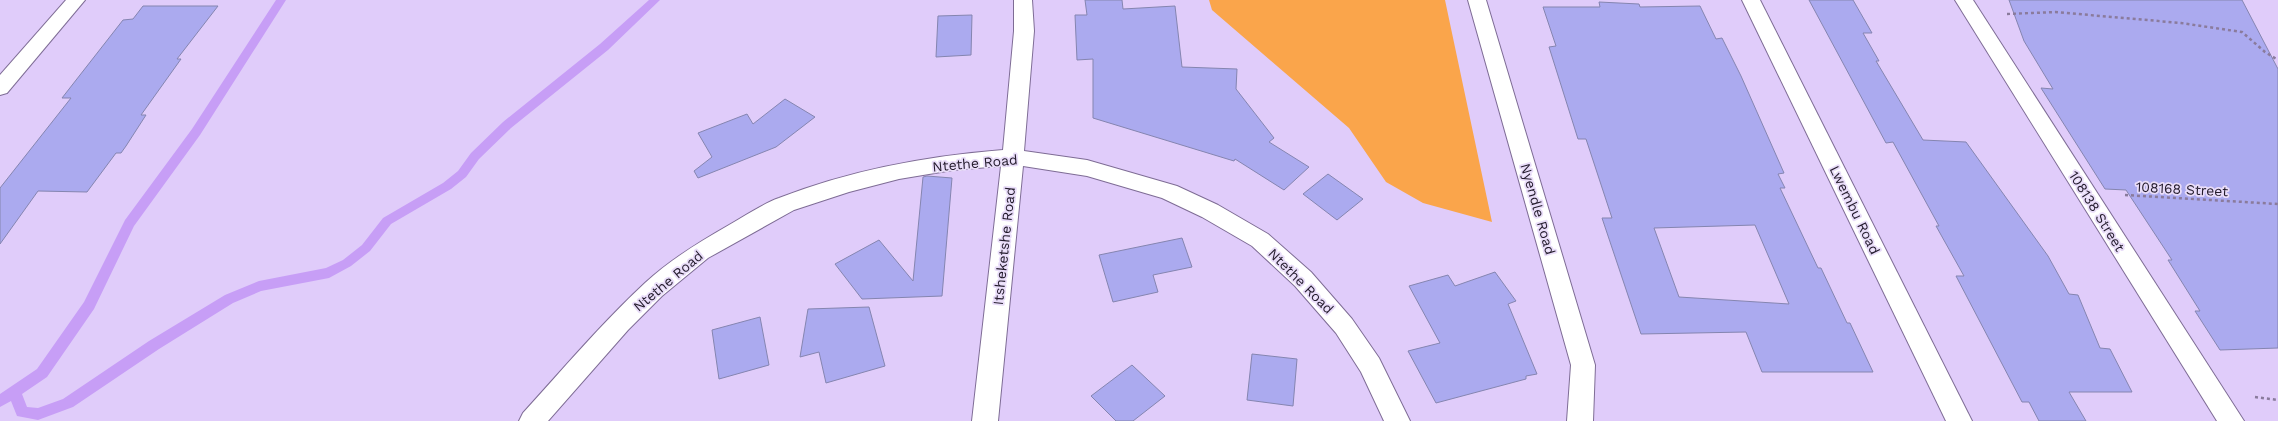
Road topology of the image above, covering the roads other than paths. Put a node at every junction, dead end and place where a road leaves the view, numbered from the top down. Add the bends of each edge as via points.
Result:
1 (76, 0) edge
2 (1023, 0) edge
3 (1477, 0) edge
4 (1752, 0) edge
5 (1969, 8) edge
6 (0, 88) edge
7 (1013, 157) junction
8 (532, 421) edge
9 (984, 421) edge
10 (1397, 421) edge
11 (1580, 421) edge
12 (1959, 421) edge
13 (2232, 421) edge

1 - 6 street
2 - 7 street, Itsheketshe Road via 1024,32
3 - 11 street, Nyendle Road via 1583,365
4 - 12 street, Lwembu Road
5 - 13 street, 108138 Street
7 - 8 street, Ntethe Road via 953,162 899,171 846,184 786,204 700,252 654,289
7 - 9 street, Itsheketshe Road
7 - 10 street, Ntethe Road via 1086,168 1169,192 1210,211 1260,240 1303,279 1344,326 1370,365

